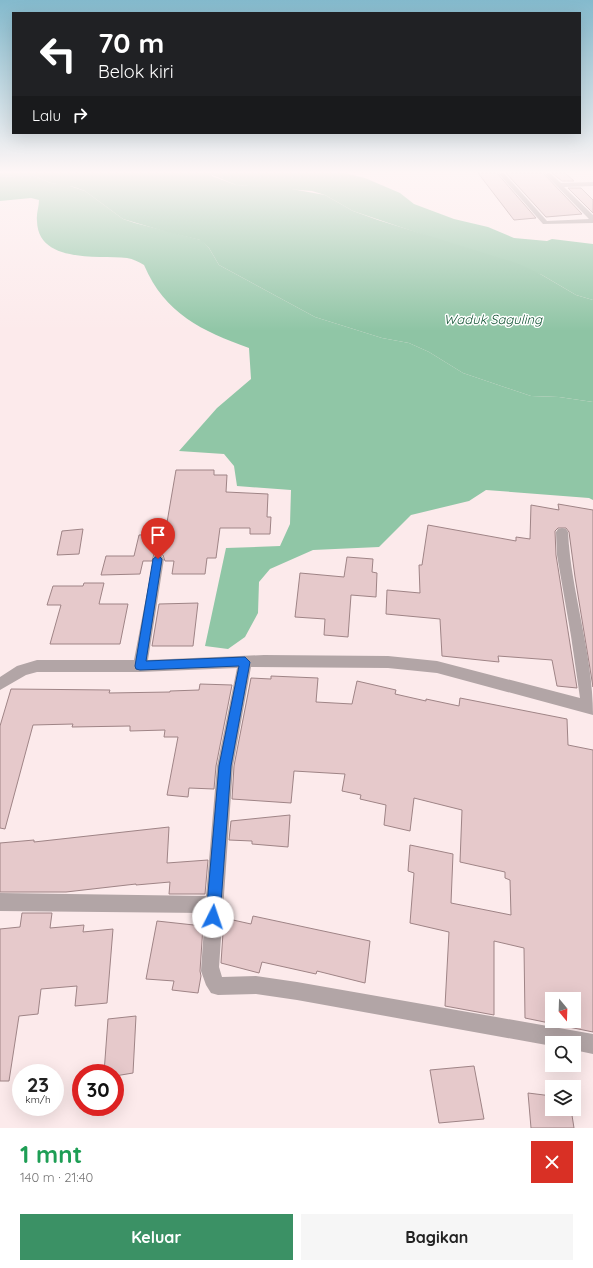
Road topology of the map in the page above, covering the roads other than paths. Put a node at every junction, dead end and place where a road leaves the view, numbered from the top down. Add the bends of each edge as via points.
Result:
1 (562, 532) dead end
2 (158, 559) dead end
3 (245, 662) junction
4 (140, 666) junction
5 (0, 684) edge
6 (590, 711) edge
7 (0, 902) edge
8 (214, 905) junction
9 (593, 1044) edge

1 - 6 street via 563,555
2 - 4 street
3 - 4 street
3 - 6 street via 388,662 437,666
3 - 8 street via 225,766
4 - 5 street via 37,666 22,670
7 - 8 street
8 - 9 street via 210,973 212,981 218,986 256,985 297,991

